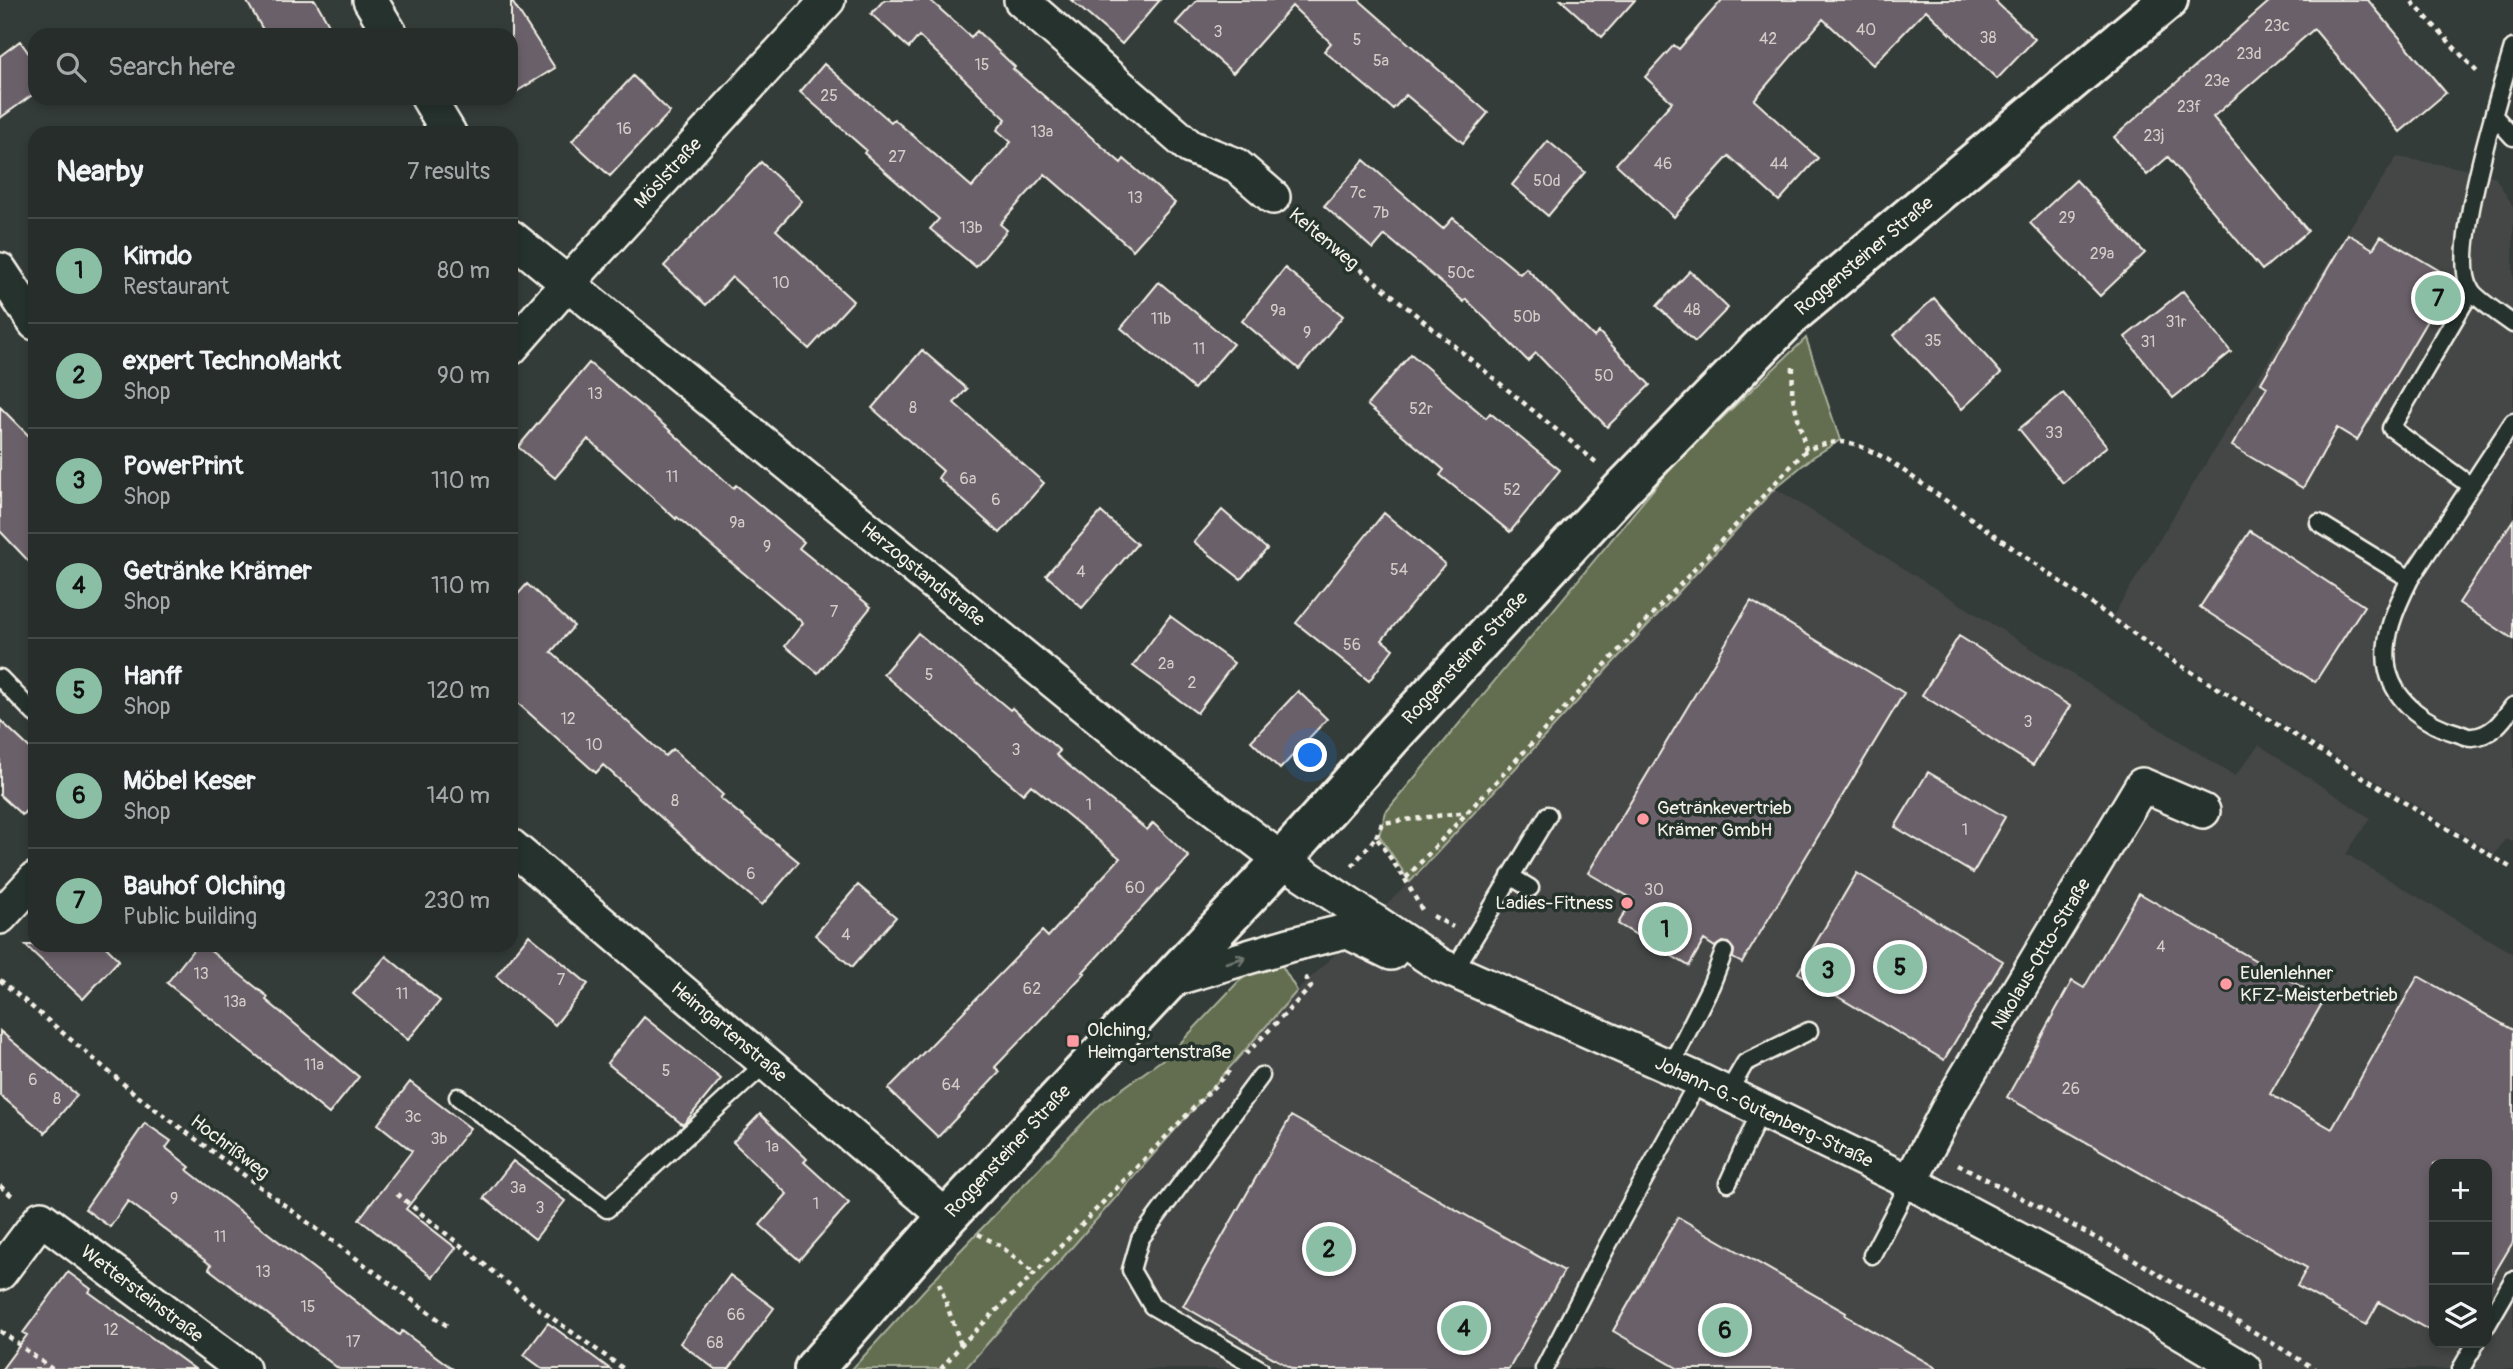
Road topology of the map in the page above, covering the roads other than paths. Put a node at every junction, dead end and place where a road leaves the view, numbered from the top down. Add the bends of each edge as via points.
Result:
1 (370, 0) edge
2 (828, 0) edge
3 (1021, 0) edge
4 (2168, 0) edge
5 (387, 28) edge
6 (2513, 48) edge
7 (432, 105) edge
8 (2494, 116) junction
9 (445, 126) edge
10 (2513, 137) edge
11 (1273, 197) road end
12 (518, 243) edge
13 (0, 270) edge
14 (567, 284) junction
15 (2471, 291) junction
16 (28, 312) edge
17 (2513, 324) edge
18 (518, 340) edge
19 (2513, 422) edge
20 (2471, 486) junction
21 (2319, 523) dead end
22 (2410, 579) junction
23 (0, 678) edge
24 (2513, 706) edge
25 (28, 707) edge
26 (2203, 811) dead end
27 (1548, 815) dead end
28 (518, 852) edge
29 (1282, 860) junction
30 (1510, 876) junction
31 (28, 887) edge
32 (1530, 888) dead end
33 (0, 917) edge
34 (1724, 953) dead end
35 (1447, 969) junction
36 (1170, 980) junction
37 (1809, 1031) dead end
38 (766, 1063) junction
39 (1261, 1076) dead end
40 (1699, 1080) junction
41 (458, 1097) dead end
42 (1761, 1110) junction
43 (1910, 1182) junction
44 (1728, 1183) dead end
45 (947, 1217) junction
46 (1872, 1255) dead end
47 (0, 1273) edge
48 (2513, 1280) edge
49 (2492, 1316) edge
50 (2473, 1348) edge
51 (243, 1369) edge
52 (814, 1369) edge
53 (1260, 1369) edge
54 (1544, 1369) edge
55 (2244, 1369) edge
56 (2461, 1369) edge

1 - 5 street
2 - 14 street, Möslstraße
3 - 11 street, Keltenweg via 1190,147 1236,165
4 - 29 main road, Roggensteiner Straße via 1794,313 1625,486
6 - 8 lane
7 - 9 street
8 - 10 lane
8 - 15 lane via 2478,171 2463,263
12 - 14 street, Herzogstandstraße
13 - 16 street
14 - 18 street, Möslstraße
14 - 29 street, Herzogstandstraße via 1145,756
15 - 17 lane
15 - 20 lane via 2391,428
19 - 20 lane
20 - 22 lane
21 - 22 lane
22 - 24 lane via 2392,614 2387,649 2388,671 2399,697 2420,716 2472,737 2497,728
23 - 25 lane
26 - 43 street, Nikolaus-Otto-Straße via 2142,785 1952,1101
27 - 30 lane
28 - 38 street, Heimgartenstraße
29 - 35 street, Johann-G.-Gutenberg-Straße
29 - 36 main road, Roggensteiner Straße
30 - 32 lane
30 - 35 lane
31 - 33 street
34 - 40 lane via 1711,985
36 -> 35 street via 1346,932 1401,958
35 - 40 street, Johann-G.-Gutenberg-Straße
36 - 45 main road, Roggensteiner Straße
37 - 40 lane
38 - 41 lane via 607,1209
38 - 45 street, Heimgartenstraße
39 - 53 lane via 1140,1239 1131,1270 1152,1306
40 - 42 street, Johann-G.-Gutenberg-Straße
40 - 54 lane
42 - 43 street, Johann-G.-Gutenberg-Straße
42 - 44 lane
43 - 46 lane
43 - 55 street, Johann-G.-Gutenberg-Straße via 2096,1281
45 - 52 main road, Roggensteiner Straße
47 - 51 street, Wettersteinstraße via 41,1218
48 - 49 lane
50 - 56 lane

